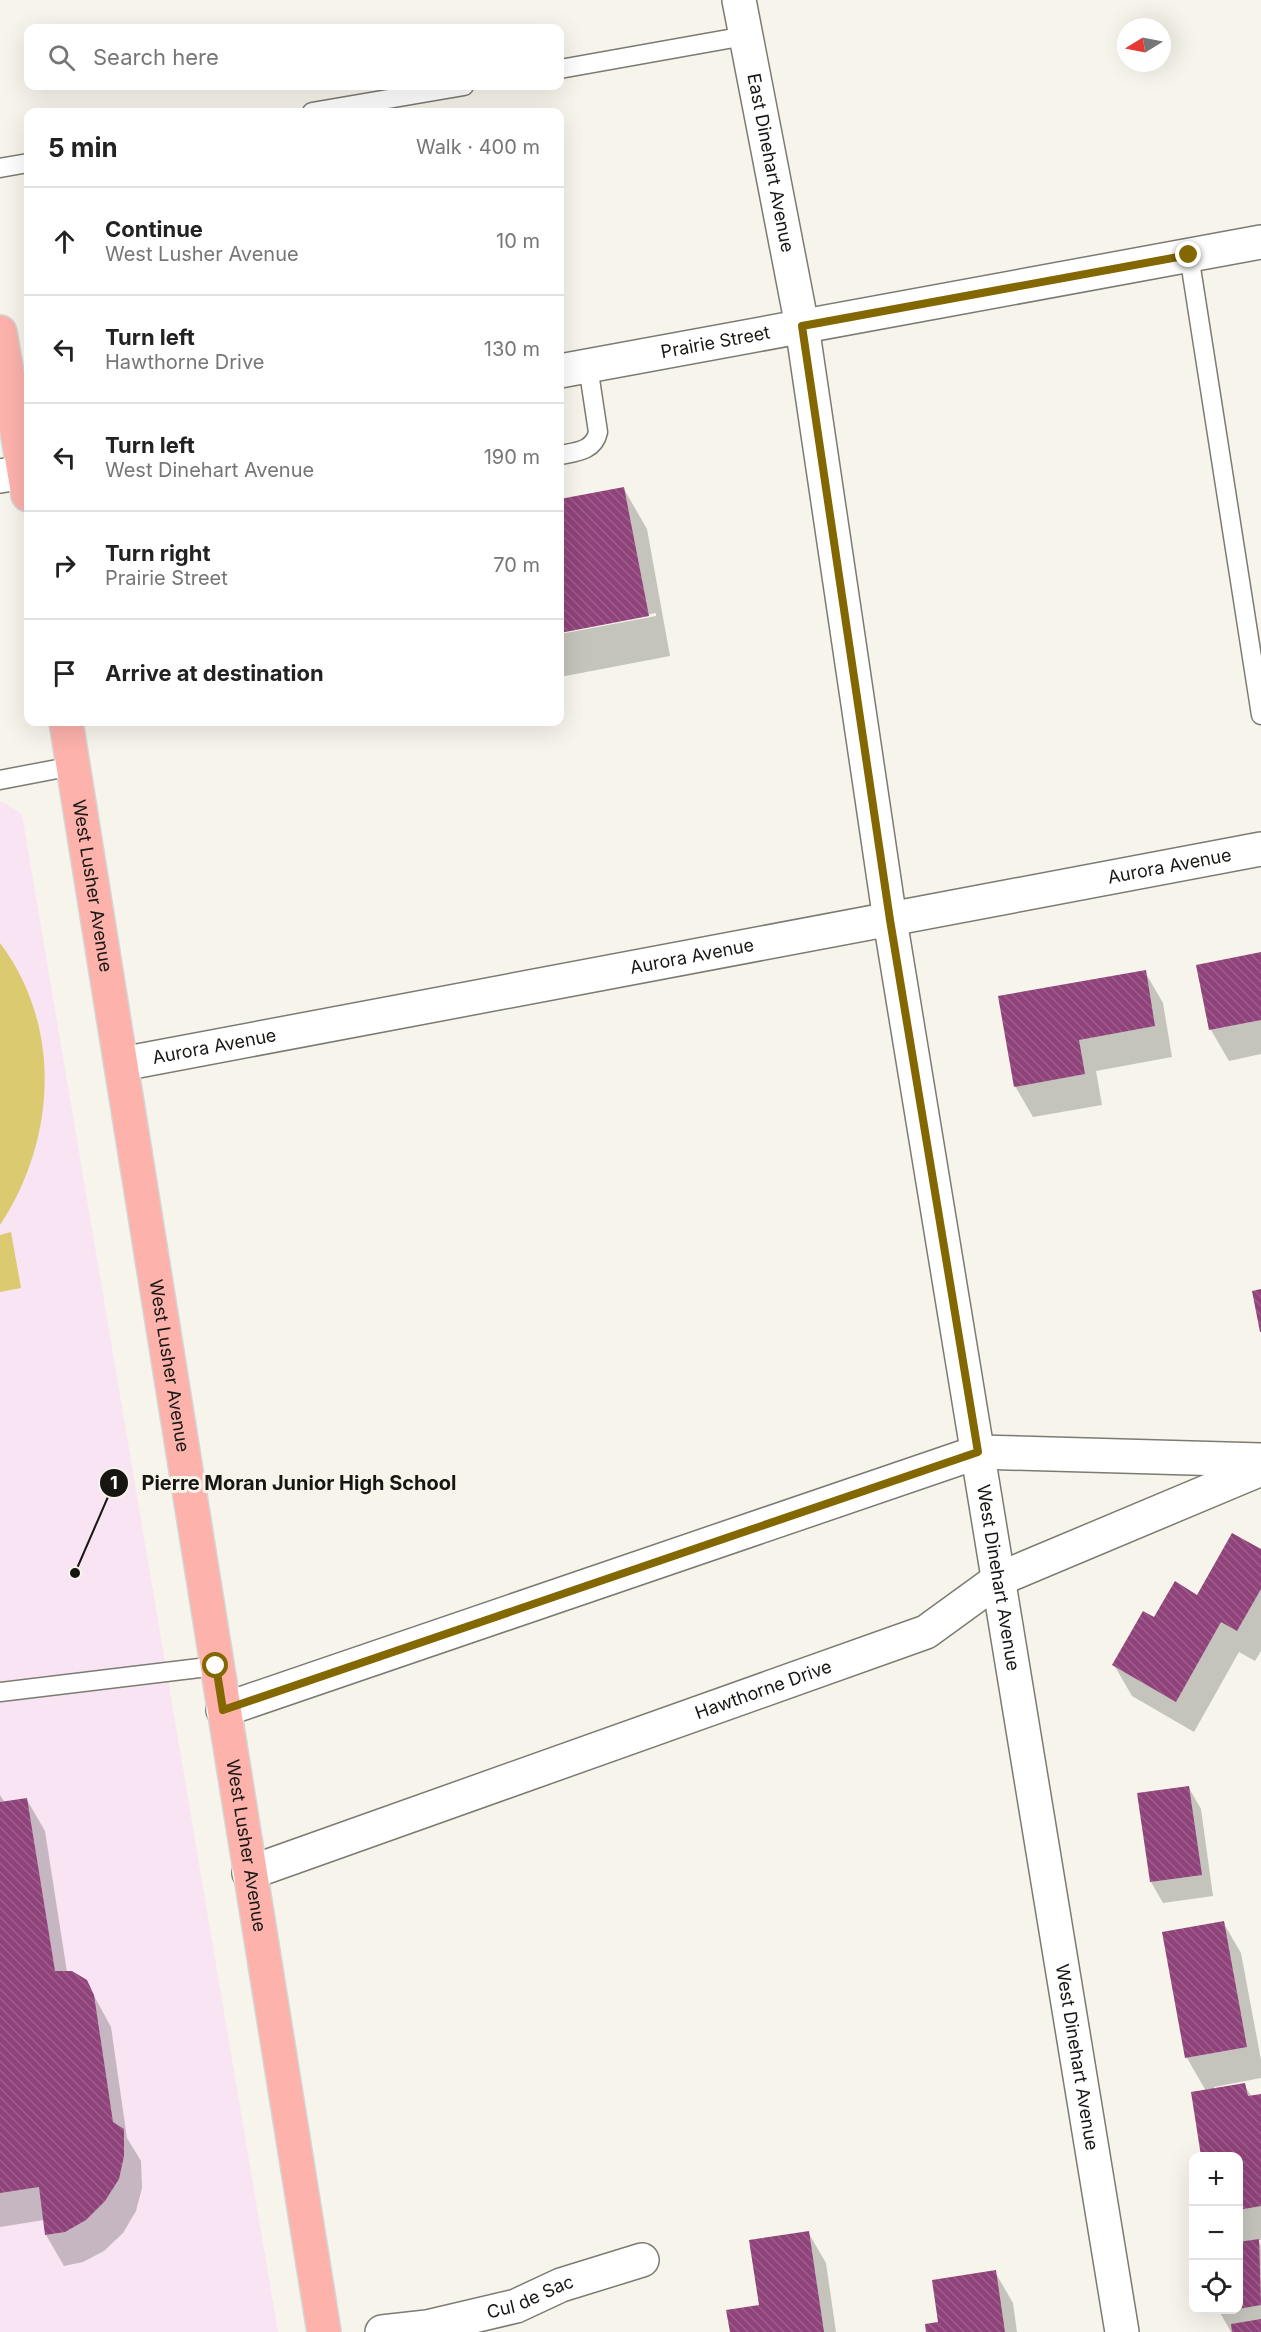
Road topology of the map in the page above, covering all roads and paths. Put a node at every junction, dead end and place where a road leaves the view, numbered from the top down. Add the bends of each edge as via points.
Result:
1 (739, 0) edge
2 (745, 36) junction
3 (564, 68) edge
4 (441, 90) edge
5 (335, 108) edge
6 (24, 164) edge
7 (0, 168) edge
8 (1261, 242) edge
9 (1189, 255) junction
10 (802, 326) junction
11 (0, 332) edge
12 (574, 369) edge
13 (564, 454) edge
14 (20, 479) edge
15 (1261, 715) edge
16 (67, 726) edge
17 (73, 766) junction
18 (0, 780) edge
19 (1261, 849) edge
20 (890, 920) junction
21 (122, 1064) junction
22 (978, 1452) junction
23 (1261, 1460) edge
24 (1261, 1469) edge
25 (999, 1579) junction
26 (216, 1666) junction
27 (0, 1692) edge
28 (223, 1710) junction
29 (249, 1873) junction
30 (642, 2260) dead end
31 (324, 2332) edge
32 (382, 2332) edge
33 (1122, 2332) edge

1 - 2 street, East Dinehart Avenue
2 - 3 lane
2 - 10 street, East Dinehart Avenue
4 - 5 lane
6 - 7 lane
8 - 9 street, Prairie Street
9 - 10 street, Prairie Street
9 - 15 lane
10 - 12 street, Prairie Street
10 - 20 street, West Dinehart Avenue
11 - 14 main road
12 - 13 lane via 598,432 596,441 588,448
16 - 17 main road, West Lusher Avenue
17 - 18 lane
17 - 21 main road, West Lusher Avenue
19 - 20 street, Aurora Avenue
20 - 21 street, Aurora Avenue
20 - 22 street, West Dinehart Avenue
21 - 26 main road, West Lusher Avenue
22 - 23 street
22 - 25 street, West Dinehart Avenue
22 - 28 street
24 - 25 street, Hawthorne Drive
25 - 29 street, Hawthorne Drive via 926,1632
25 - 33 street, West Dinehart Avenue
26 - 27 lane
26 - 28 main road, West Lusher Avenue
28 - 29 main road, West Lusher Avenue
29 - 31 main road, West Lusher Avenue
30 - 32 street, Cul de Sac via 481,2316 427,2328

